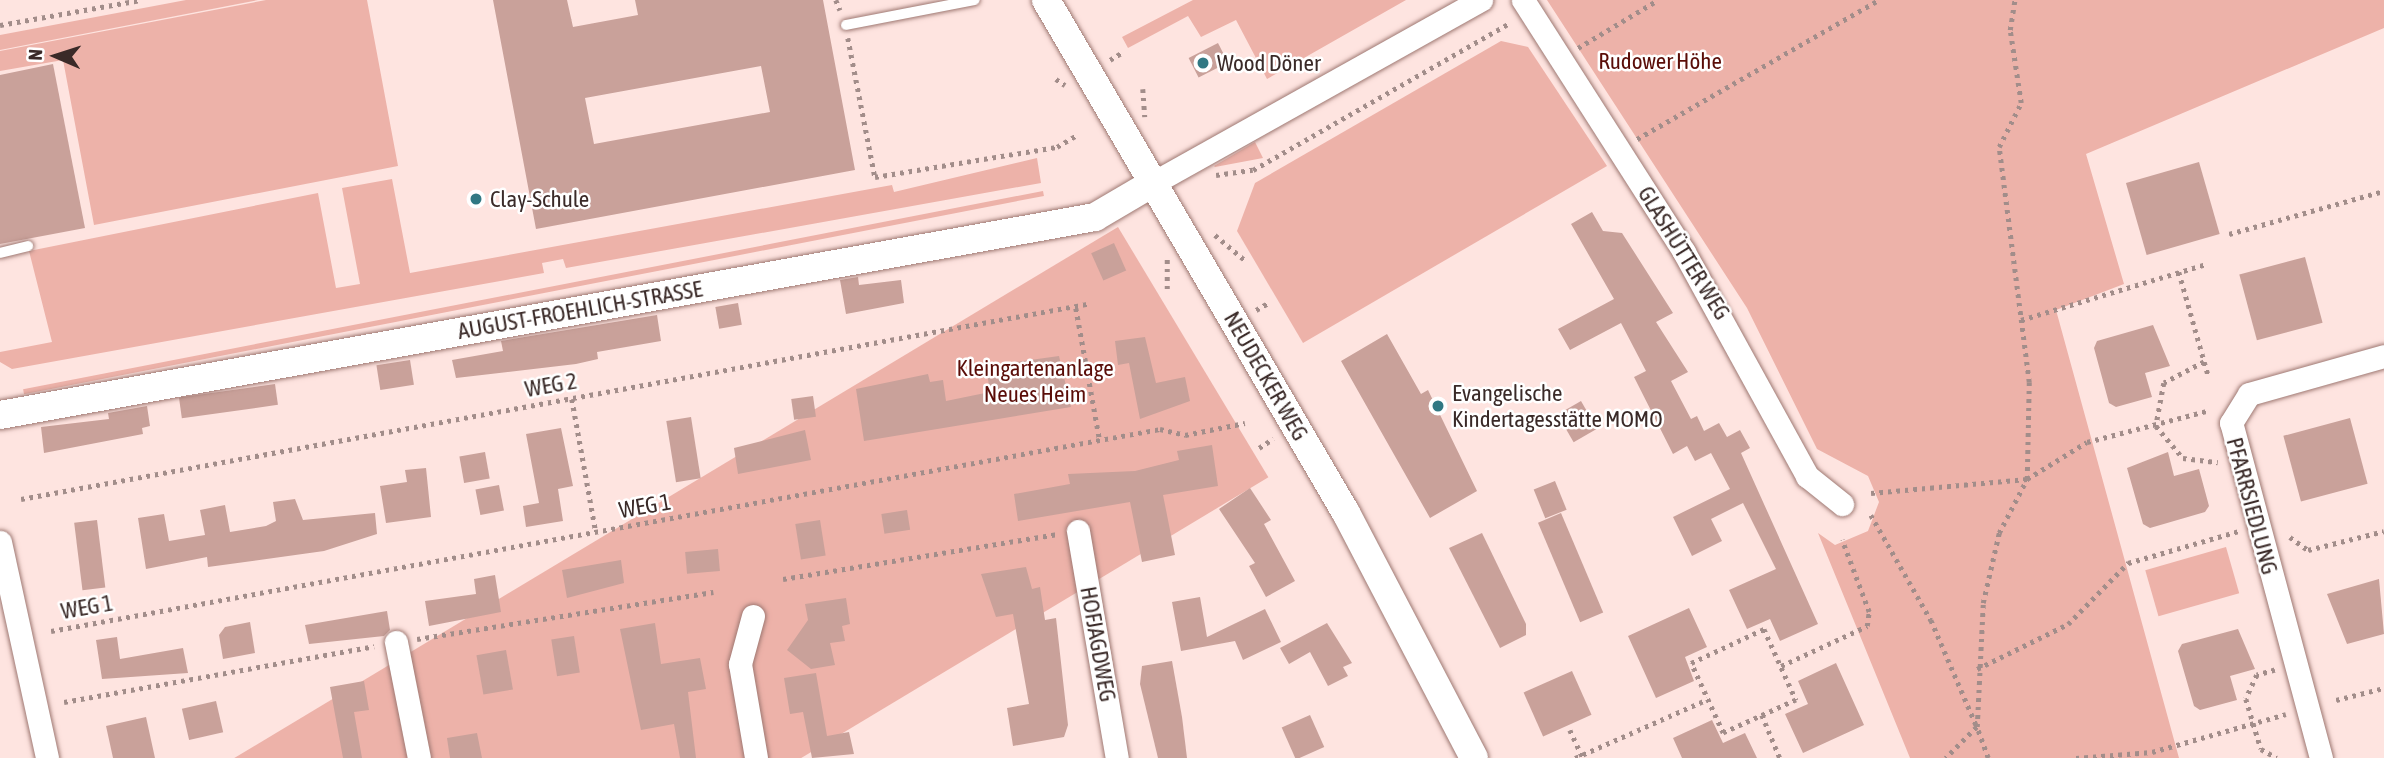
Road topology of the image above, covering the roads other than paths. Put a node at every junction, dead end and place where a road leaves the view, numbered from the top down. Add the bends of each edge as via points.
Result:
1 (975, 0) edge
2 (1046, 0) edge
3 (1481, 0) edge
4 (1526, 5) edge
5 (846, 25) road end
6 (1153, 183) junction
7 (28, 246) dead end
8 (0, 253) edge
9 (2384, 356) edge
10 (0, 415) edge
11 (1842, 504) dead end
12 (1079, 531) road end
13 (0, 542) edge
14 (7, 604) edge
15 (753, 616) dead end
16 (396, 642) dead end
17 (47, 758) edge
18 (419, 758) edge
19 (756, 758) edge
20 (1117, 758) edge
21 (1474, 758) edge
22 (2321, 758) edge

1 - 5 lane
2 - 6 street, NEUDECKER WEG
3 - 6 street
4 - 11 street, GLASHÜTTER WEG via 1697,273 1807,476
6 - 10 street, AUGUST-FROEHLICH-STRASSE via 1095,217
6 - 21 street, NEUDECKER WEG via 1377,568
7 - 8 lane
9 - 22 street, PFARRSIEDLUNG via 2249,394 2231,424
12 - 20 street, HOFJAGDWEG
13 - 14 street
14 - 17 street
15 - 19 street via 740,664
16 - 18 street

